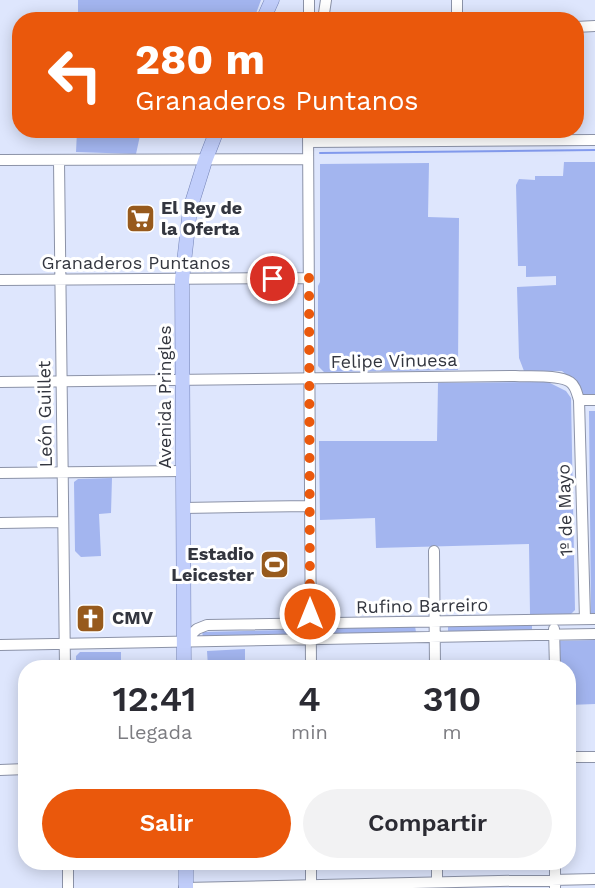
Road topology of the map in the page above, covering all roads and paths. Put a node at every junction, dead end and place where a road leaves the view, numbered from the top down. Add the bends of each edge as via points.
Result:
1 (214, 138) edge
2 (308, 138) edge
3 (527, 138) edge
4 (595, 140) edge
5 (308, 159) junction
6 (0, 160) edge
7 (59, 161) junction
8 (205, 161) junction
9 (309, 278) junction
10 (0, 280) edge
11 (60, 280) junction
12 (182, 280) junction
13 (309, 378) junction
14 (61, 381) junction
15 (183, 381) junction
16 (0, 382) edge
17 (579, 400) junction
18 (595, 400) edge
19 (183, 471) junction
20 (0, 473) edge
21 (62, 473) junction
22 (309, 506) junction
23 (183, 508) junction
24 (63, 522) junction
25 (0, 523) edge
26 (434, 550) dead end
27 (590, 619) edge
28 (554, 620) junction
29 (435, 622) junction
30 (310, 625) junction
31 (555, 634) junction
32 (595, 634) edge
33 (435, 637) junction
34 (311, 639) junction
35 (184, 641) junction
36 (65, 644) junction
37 (0, 645) edge
38 (65, 660) edge
39 (184, 660) edge
40 (311, 660) edge
41 (435, 660) edge
42 (555, 660) edge
43 (576, 757) edge
44 (595, 757) edge
45 (18, 769) edge
46 (0, 770) edge
47 (68, 870) edge
48 (186, 870) edge
49 (311, 870) edge
50 (595, 879) edge
51 (555, 884) edge
52 (437, 885) edge
53 (311, 886) edge
54 (68, 888) edge
55 (185, 888) edge

1 - 8 main road, Avenida Pringles
2 - 5 street
3 - 4 street
5 - 8 street
5 - 9 street
6 - 7 street
7 - 8 street
7 - 11 street, León Guillet
8 - 12 main road, Avenida Pringles via 190,209
9 - 12 street, Granaderos Puntanos
9 - 13 street
10 - 11 street, Granaderos Puntanos
11 - 12 street, Granaderos Puntanos
11 - 14 street, León Guillet
12 - 15 main road, Avenida Pringles
13 - 15 street, Felipe Vinuesa
13 - 17 street, Felipe Vinuesa via 558,378 570,382
13 - 22 street
14 - 15 street, Felipe Vinuesa
14 - 16 street, Felipe Vinuesa
14 - 21 street, León Guillet
15 - 19 main road, Avenida Pringles
17 - 18 street
17 - 27 street, 1º de Mayo
19 - 21 street
19 - 23 main road, Avenida Pringles
20 - 21 street
21 - 24 street, León Guillet
22 - 23 street
22 - 30 street
23 - 35 main road, Avenida Pringles
24 - 25 street
24 - 36 street, León Guillet
26 - 29 street
27 - 28 street, Rufino Barreiro
28 - 29 street, Rufino Barreiro
28 - 31 street
29 - 30 street, Rufino Barreiro
29 - 33 street
30 - 34 street
30 - 35 street, Rufino Barreiro via 207,626
31 - 32 street, Rufino Barreiro
31 - 33 street, Rufino Barreiro
31 - 42 street
33 - 34 street, Rufino Barreiro
33 - 41 street
34 - 35 street, Rufino Barreiro
34 - 40 street
35 - 36 street, Rufino Barreiro
35 - 39 main road, Avenida Pringles
36 - 37 street, Rufino Barreiro
36 - 38 street, León Guillet
43 - 44 street
45 - 46 street
47 - 54 street
48 - 55 main road
49 - 53 street
50 - 51 street
51 - 52 street
52 - 53 street
53 - 55 street

